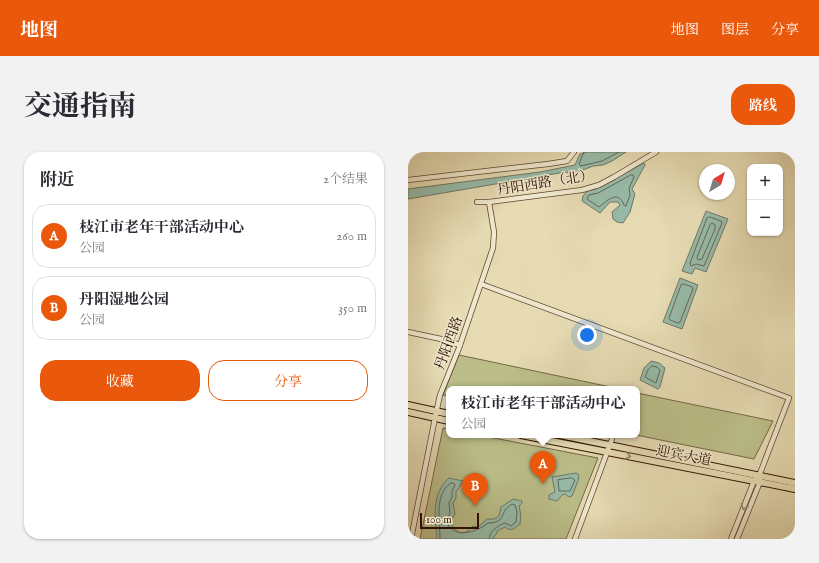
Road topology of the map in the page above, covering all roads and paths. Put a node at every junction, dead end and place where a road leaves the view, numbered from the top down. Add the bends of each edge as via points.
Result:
1 (574, 152) edge
2 (656, 152) edge
3 (408, 180) edge
4 (477, 202) dead end
5 (489, 202) junction
6 (481, 284) junction
7 (408, 332) edge
8 (460, 345) junction
9 (408, 404) edge
10 (436, 411) junction
11 (408, 412) edge
12 (446, 413) edge
13 (434, 418) junction
14 (446, 420) edge
15 (541, 438) edge
16 (571, 438) edge
17 (612, 438) dead end
18 (608, 448) junction
19 (758, 480) junction
20 (795, 483) edge
21 (795, 489) edge
22 (411, 539) edge
23 (575, 539) edge
24 (731, 539) edge
25 (737, 539) edge

1 - 3 street via 567,161
2 - 5 street, 丹阳西路（北） via 614,177 582,190
4 - 5 street, 丹阳西路（北）
5 - 6 street, 丹阳西路 via 494,232 493,248
6 - 8 street, 丹阳西路
6 - 19 street via 789,398
7 - 8 street
8 - 10 street, 丹阳西路
9 - 10 main road
10 - 12 main road
10 - 13 street, 丹阳西路
11 - 13 main road
13 - 14 main road
13 - 22 street, 丹阳西路
15 - 18 main road, 迎宾大道
16 - 18 main road, 迎宾大道
17 - 18 street
18 - 19 main road, 迎宾大道
18 - 23 street
19 - 20 main road, 迎宾大道
19 - 21 main road, 迎宾大道
19 -> 24 street
19 - 25 street

